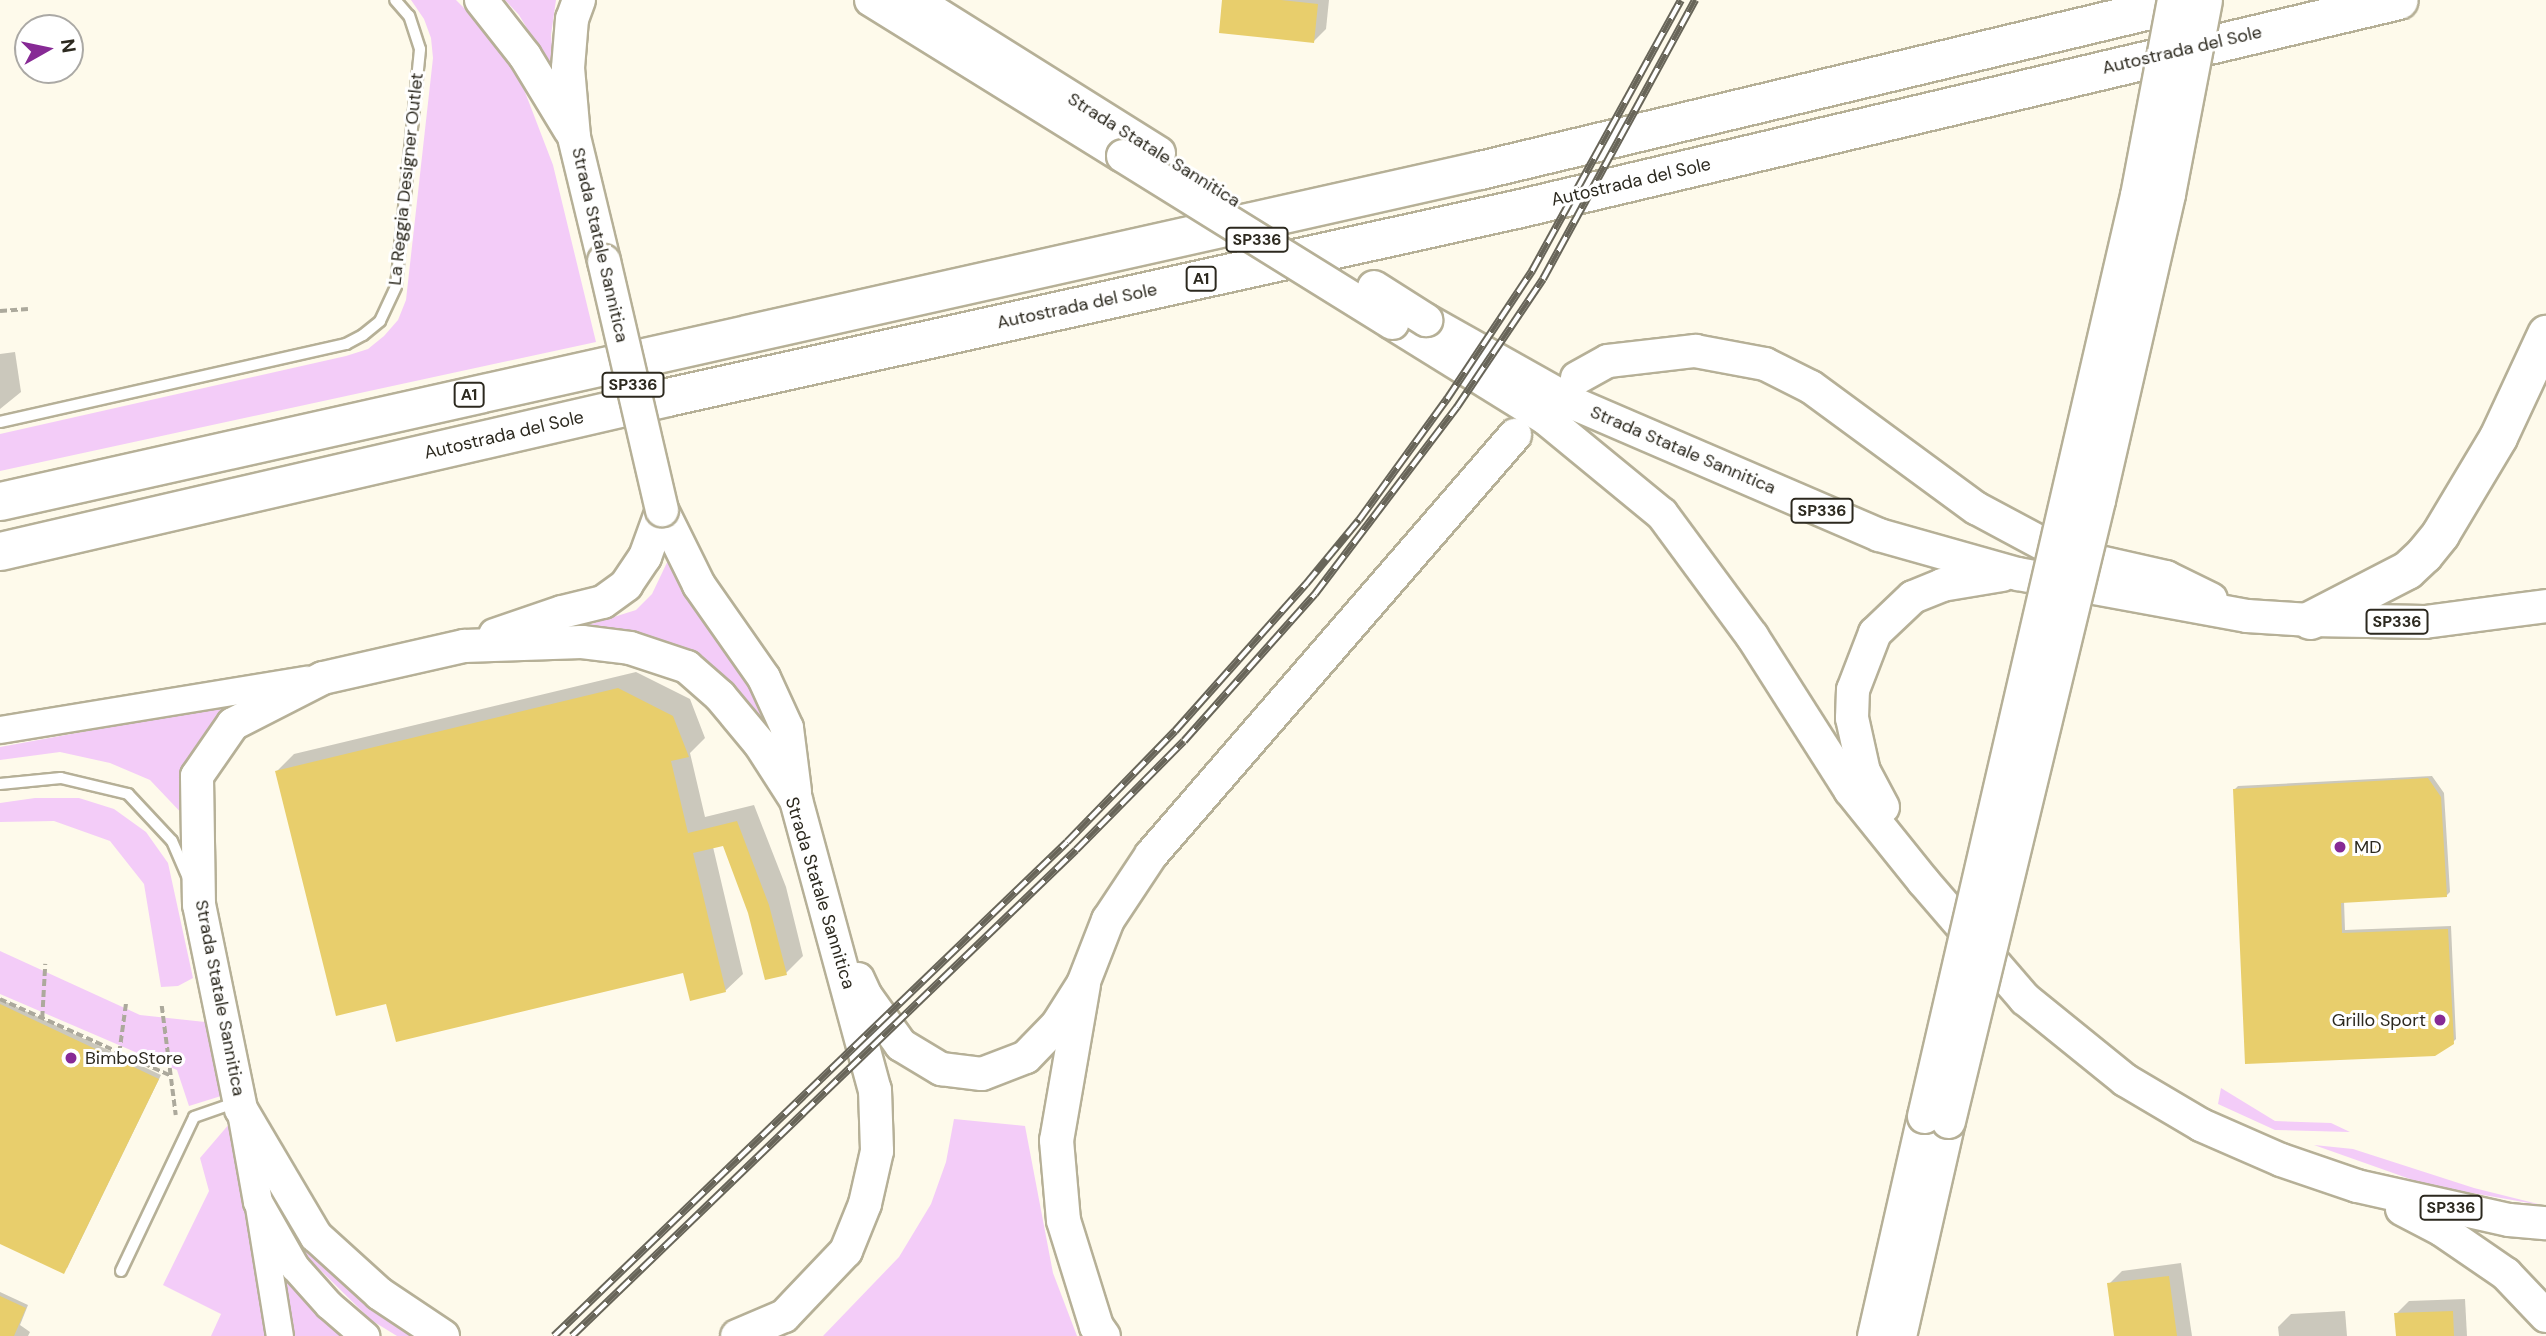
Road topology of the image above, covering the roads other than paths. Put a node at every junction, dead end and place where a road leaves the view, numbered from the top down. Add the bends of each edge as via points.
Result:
1 (395, 0) edge
2 (481, 0) edge
3 (579, 0) edge
4 (870, 0) edge
5 (915, 0) edge
6 (2174, 0) edge
7 (2191, 0) edge
8 (2205, 0) edge
9 (2399, 0) edge
10 (574, 137) junction
11 (2546, 334) edge
12 (1577, 378) dead end
13 (0, 422) edge
14 (1515, 435) dead end
15 (0, 501) edge
16 (662, 510) junction
17 (0, 551) edge
18 (2018, 575) junction
19 (2546, 606) edge
20 (2247, 616) junction
21 (2310, 620) junction
22 (464, 646) junction
23 (323, 678) junction
24 (0, 730) edge
25 (0, 784) edge
26 (796, 800) junction
27 (1924, 883) junction
28 (199, 905) junction
29 (829, 915) junction
30 (1083, 984) junction
31 (241, 1105) junction
32 (1936, 1118) junction
33 (2357, 1186) junction
34 (258, 1202) junction
35 (2546, 1223) edge
36 (121, 1270) dead end
37 (2546, 1316) edge
38 (776, 1326) edge
39 (280, 1336) edge
40 (365, 1336) edge
41 (443, 1336) edge
42 (737, 1336) edge
43 (1103, 1336) edge
44 (1874, 1336) edge
45 (1899, 1336) edge

1 - 13 lane, La Reggia Designer Outlet via 409,16 420,49 396,286 380,321 346,344
2 - 10 main road, Strada Statale Sannitica / SP336 via 525,56
3 - 10 main road, Strada Statale Sannitica / SP336 via 572,19 568,68
4 - 27 main road, Strada Statale Sannitica / SP336, bridge via 1545,418 1662,514 1752,636 1850,790
5 - 18 main road, Strada Statale Sannitica / SP336, bridge via 1426,320 1575,404 1879,535
6 - 32 highway, bridge via 2134,208
7 - 15 highway, A1 via 1534,158
8 - 32 highway, bridge via 2168,194 2101,487
9 - 17 highway, Autostrada del Sole / A1 via 1516,209
10 - 16 main road, Strada Statale Sannitica / SP336, bridge
11 - 21 highway via 2498,437 2448,523 2424,554 2406,570
12 - 20 main road via 1608,361 1695,351 1765,364 1811,387 1976,508 2060,553 2166,577
14 - 30 main road via 1151,855 1108,920
16 - 22 main road, Strada Statale Sannitica via 645,557 626,585 603,602
16 - 26 main road via 699,585 764,678 787,728
18 - 20 main road, Strada Statale Sannitica / SP336
18 - 27 main road, SP336 via 1979,577 1913,597 1875,633 1853,690 1852,718 1864,772
19 - 21 main road, Strada Statale Sannitica / SP336 via 2425,622
20 - 21 main road, Strada Statale Sannitica / SP336
22 - 23 main road, Strada Statale Sannitica
22 - 26 main road, Strada Statale Sannitica via 582,642 630,648 687,667 720,696 760,744
23 - 24 street
23 - 28 main road, Strada Statale Sannitica via 233,724 197,776
25 - 28 lane via 61,778 128,794 172,841
26 - 29 main road, Strada Statale Sannitica
27 - 33 main road via 2025,999 2125,1080 2207,1128
28 - 31 main road, Strada Statale Sannitica
29 - 30 main road via 866,996 887,1026 901,1045 940,1069 982,1074 1026,1057 1057,1025
29 - 38 main road, Strada Statale Sannitica via 875,1090 877,1151 866,1204 846,1251
30 - 43 highway via 1056,1140 1063,1220
31 - 34 main road, Strada Statale Sannitica
31 - 36 lane via 194,1117
31 - 41 main road, Strada Statale Sannitica via 316,1236 380,1294
32 - 44 highway
32 - 45 highway
33 - 35 main road, SP336 via 2509,1220
33 - 37 main road via 2468,1247 2506,1274
34 - 39 street
34 - 40 main road, Strada Statale Sannitica via 295,1267
38 - 42 main road

